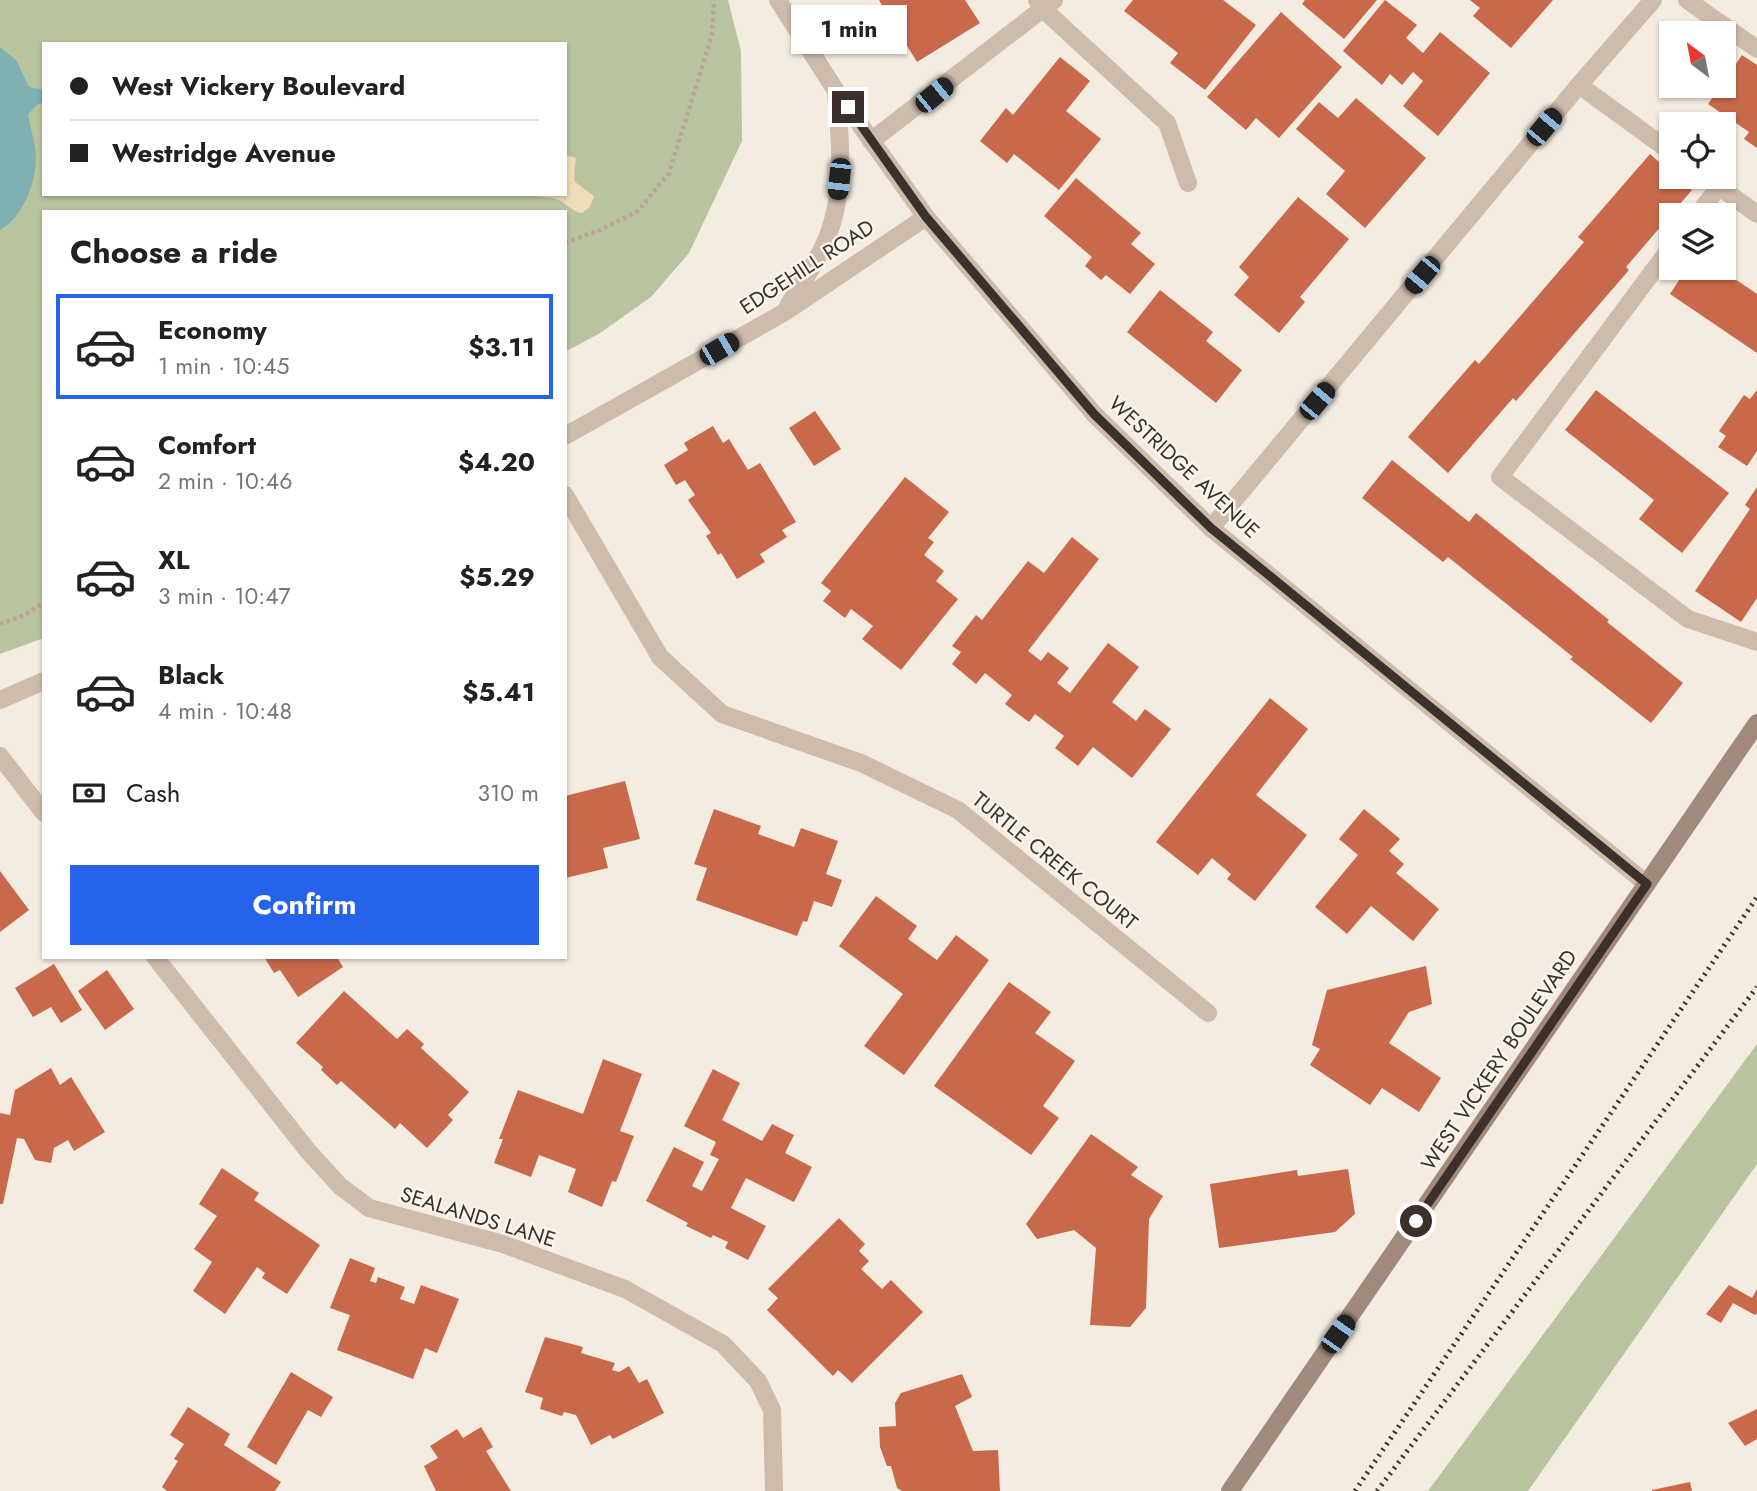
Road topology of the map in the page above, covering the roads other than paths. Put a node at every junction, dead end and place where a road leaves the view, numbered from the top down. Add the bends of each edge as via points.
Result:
1 (778, 0) edge
2 (1653, 0) edge
3 (1687, 0) edge
4 (1045, 3) edge
5 (1757, 49) edge
6 (1579, 85) junction
7 (836, 91) junction
8 (872, 141) junction
9 (1659, 143) edge
10 (1188, 183) dead end
11 (1722, 189) edge
12 (1757, 214) edge
13 (926, 217) junction
14 (1659, 263) edge
15 (785, 312) junction
16 (567, 435) edge
17 (567, 498) edge
18 (1211, 528) junction
19 (1757, 642) edge
20 (42, 682) edge
21 (0, 701) edge
22 (1757, 723) edge
23 (0, 756) edge
24 (42, 810) edge
25 (1647, 884) junction
26 (157, 959) edge
27 (1208, 1013) dead end
28 (774, 1491) edge
29 (1230, 1491) edge

1 - 7 street, WESTRIDGE AVENUE
2 - 6 street
3 - 5 street
4 - 8 street
4 - 10 street via 1167,123
6 - 9 street
6 - 18 street
7 - 8 street, WESTRIDGE AVENUE
7 - 15 street via 842,156 837,201 825,243
8 - 13 street, WESTRIDGE AVENUE
11 - 12 street
13 - 15 street, EDGEHILL ROAD
13 - 18 street, WESTRIDGE AVENUE via 1094,414
14 - 19 street via 1500,477 1688,619
15 - 16 street, EDGEHILL ROAD
17 - 27 street, TURTLE CREEK COURT via 660,657 722,714 861,763 958,810
18 - 25 street, WESTRIDGE AVENUE
20 - 21 street
22 - 25 main road, WEST VICKERY BOULEVARD
23 - 24 street
25 - 29 main road, WEST VICKERY BOULEVARD
26 - 28 street, SEALANDS LANE via 308,1151 340,1186 369,1208 503,1244 625,1289 723,1344 758,1381 772,1410

